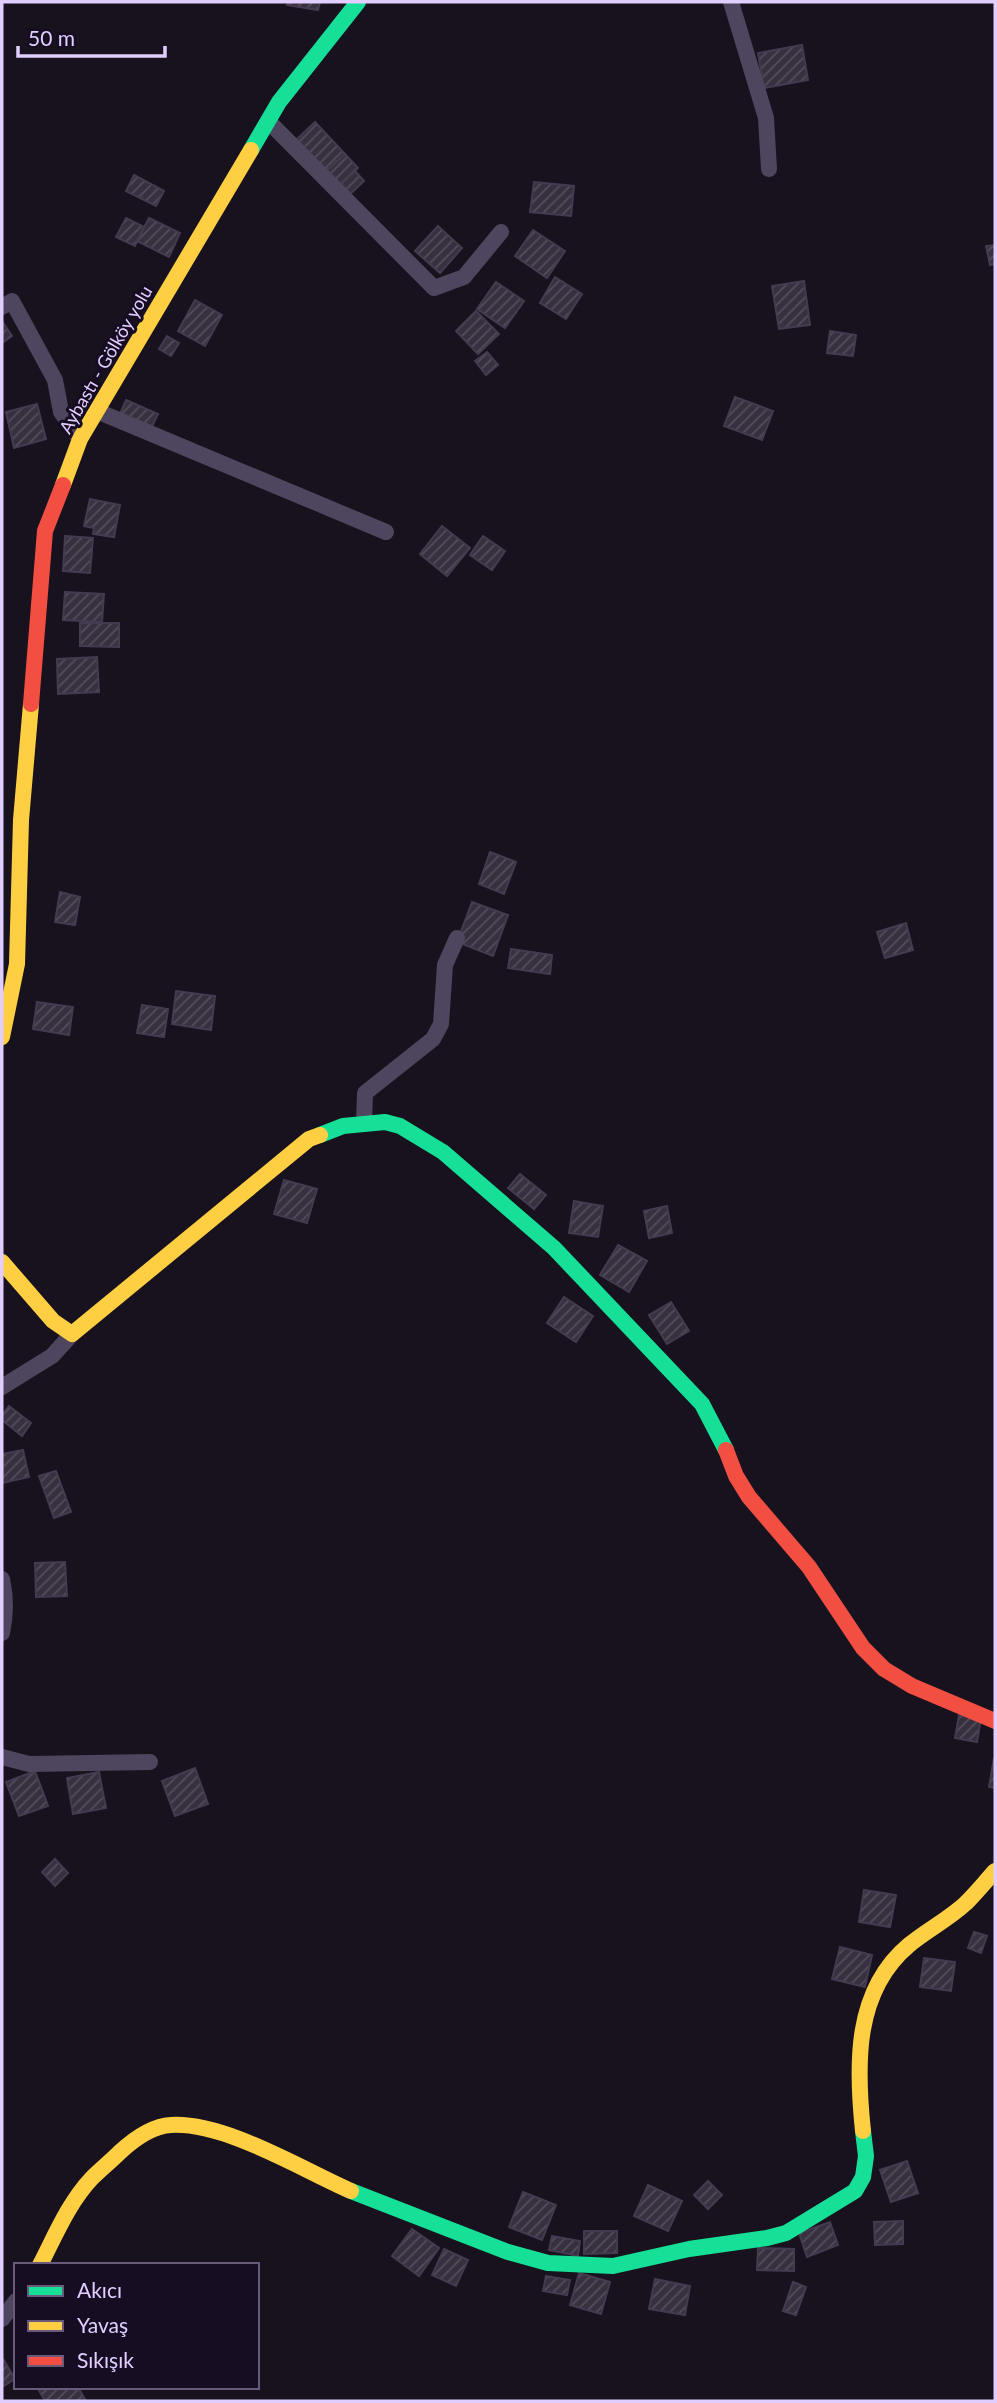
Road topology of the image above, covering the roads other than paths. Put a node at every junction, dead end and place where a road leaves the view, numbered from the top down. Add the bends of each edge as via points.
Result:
1 (358, 2) edge
2 (731, 2) edge
3 (268, 121) junction
4 (769, 169) dead end
5 (501, 232) dead end
6 (2, 307) edge
7 (96, 411) junction
8 (80, 439) junction
9 (386, 532) dead end
10 (457, 938) dead end
11 (2, 1037) edge
12 (364, 1124) junction
13 (2, 1262) edge
14 (72, 1335) junction
15 (2, 1387) edge
16 (2, 1579) edge
17 (2, 1633) edge
18 (995, 1721) edge
19 (2, 1757) edge
20 (150, 1762) dead end
21 (995, 1871) edge
22 (41, 2263) edge
23 (14, 2304) edge
24 (2, 2319) edge

1 - 3 street, Aybastı - Gölköy yolu
2 - 4 street via 766,118
3 - 5 street via 434,288 464,277
3 - 7 street, Aybastı - Gölköy yolu
6 - 8 street via 12,301 55,380 61,412
7 - 8 street, Aybastı - Gölköy yolu
7 - 9 street
8 - 11 street, Aybastı - Gölköy yolu via 45,531 21,820 16,964
10 - 12 street via 445,965 440,1024 433,1039 365,1093
12 - 14 street via 343,1126 309,1139
12 - 18 street via 385,1122 421,1137 554,1248 702,1404 749,1497 808,1566 863,1648 884,1669 912,1686
13 - 14 street via 52,1321
14 - 15 street via 52,1356
16 - 17 street
19 - 20 street via 30,1764
21 - 22 street via 965,1904 909,1945 878,1982 858,2064 866,2156 863,2177 855,2191 786,2233 613,2266 548,2263 349,2190 234,2137 170,2125 131,2143 91,2179
23 - 24 street

